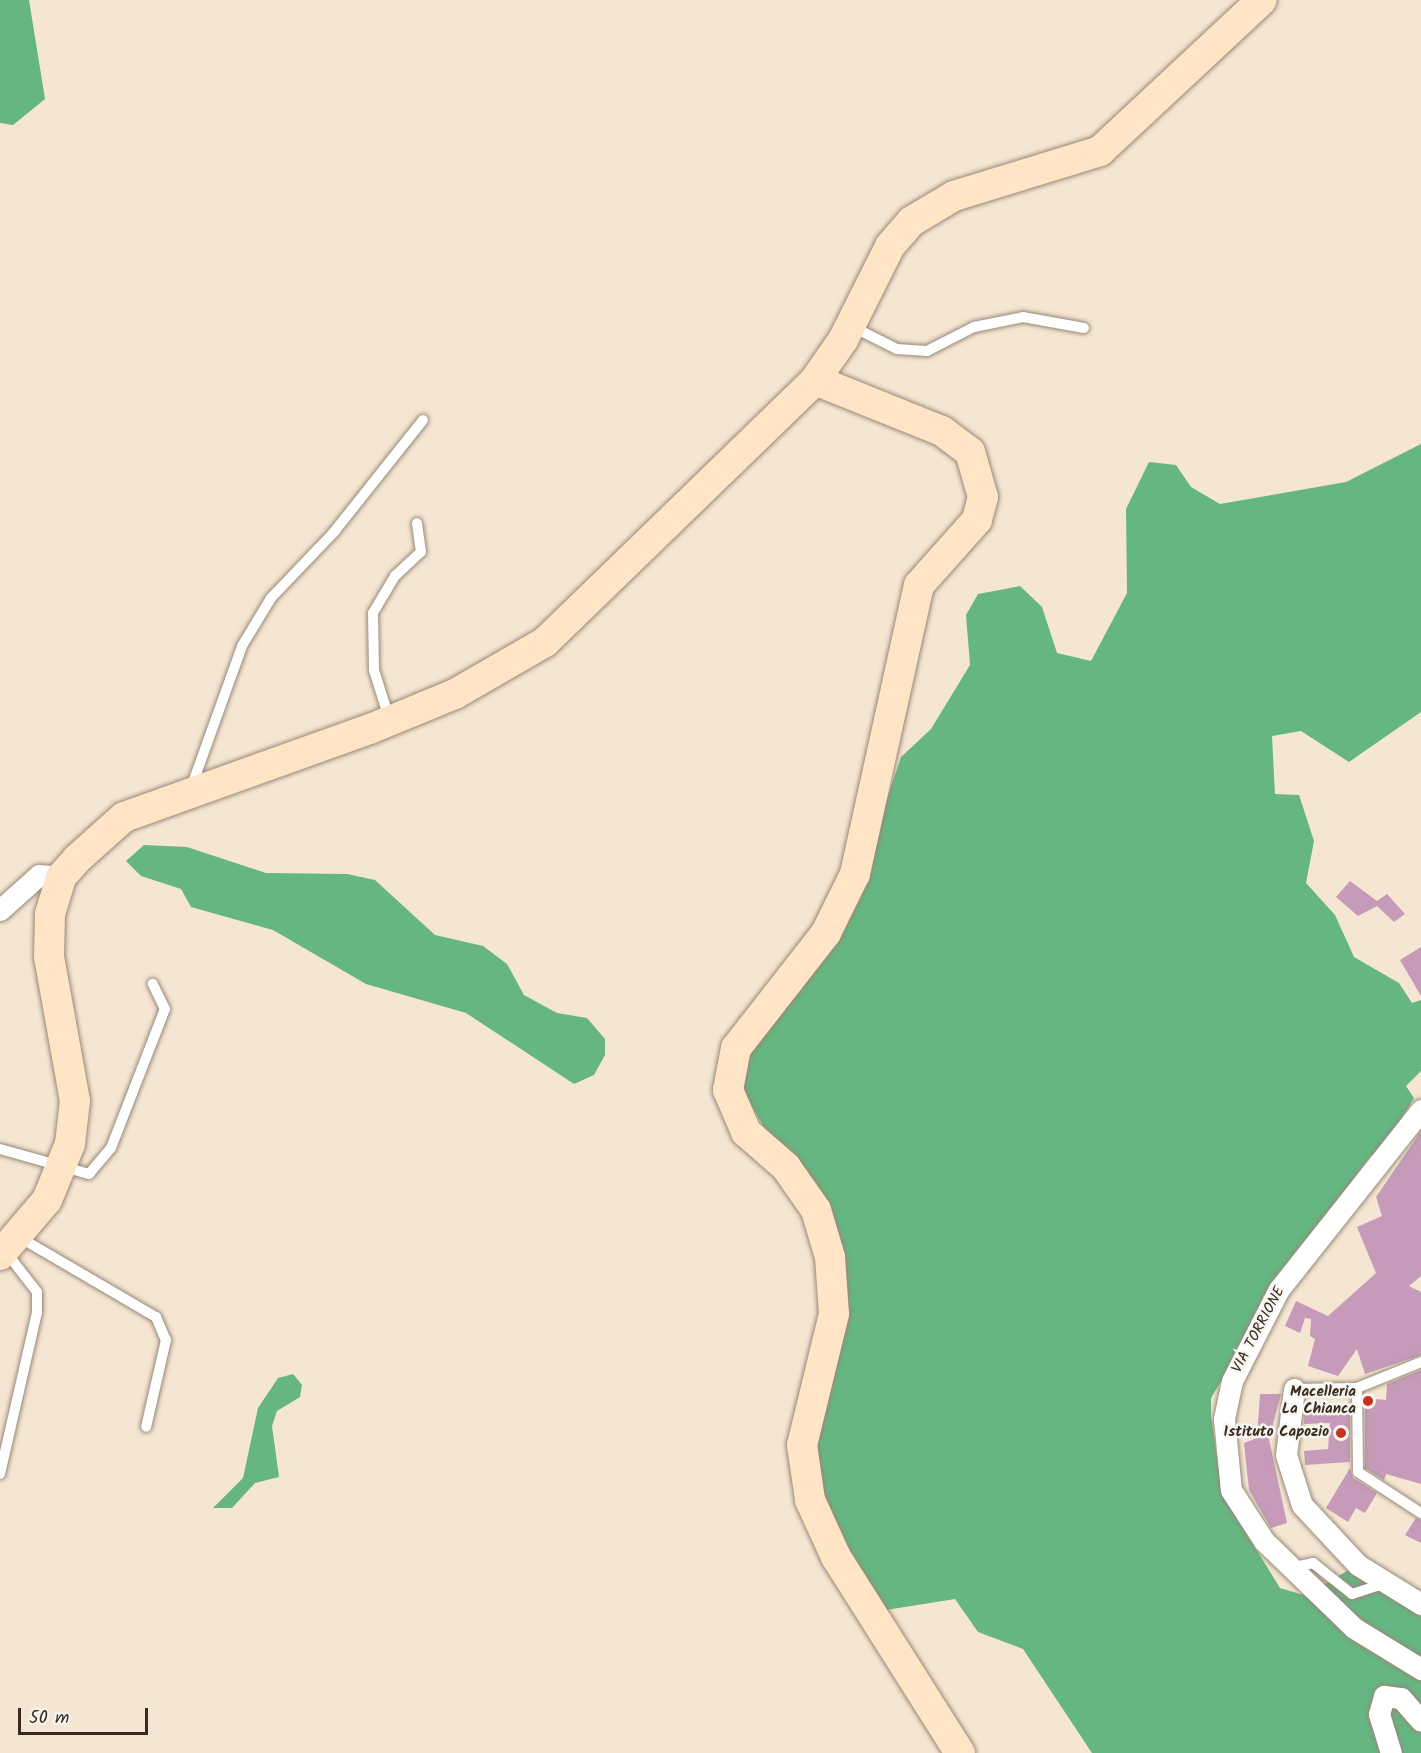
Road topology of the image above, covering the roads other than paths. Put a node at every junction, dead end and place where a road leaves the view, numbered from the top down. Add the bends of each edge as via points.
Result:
1 (1262, 0) edge
2 (850, 325) junction
3 (1084, 328) dead end
4 (815, 380) junction
5 (423, 420) dead end
6 (417, 523) dead end
7 (390, 721) junction
8 (189, 794) junction
9 (61, 877) junction
10 (0, 910) edge
11 (153, 984) dead end
12 (1419, 1114) edge
13 (0, 1149) edge
14 (62, 1170) junction
15 (8, 1247) edge
16 (1421, 1362) edge
17 (1357, 1388) junction
18 (1294, 1389) joint
19 (146, 1427) dead end
20 (0, 1474) edge
21 (1421, 1512) edge
22 (1288, 1569) junction
23 (1384, 1583) junction
24 (1421, 1604) edge
25 (1421, 1669) edge
26 (1421, 1721) edge
27 (960, 1753) edge
28 (1391, 1753) edge

1 - 2 street via 1100,151 954,196 912,221 880,261
2 - 3 lane via 897,349 927,351 974,327 1023,317
2 - 4 street
4 - 7 street via 545,642 455,693
4 - 27 street via 942,431 970,452 983,497 977,520 919,585 855,874 826,933 736,1048 728,1090 746,1132 786,1167 816,1210 830,1257 834,1314 802,1445 810,1500 836,1557
5 - 8 lane via 334,532 271,598 242,646
6 - 7 lane via 421,552 395,576 373,613 374,670
7 - 8 street
8 - 9 street via 124,817
9 - 10 street via 39,875
9 - 14 street via 50,914 49,956 75,1101
11 - 14 lane via 165,1009 111,1148 89,1174
12 - 22 street, VIA TORRIONE via 1279,1289 1228,1394 1225,1436 1232,1490 1255,1530
13 - 14 lane
14 - 15 street
15 - 19 lane via 156,1317 166,1340
15 - 20 lane via 37,1292 37,1313
16 - 17 lane
17 - 18 lane
17 - 21 lane via 1358,1472
18 - 23 street via 1286,1455 1302,1505 1331,1542
22 - 23 lane via 1313,1563 1352,1594
22 - 25 street, VIA TORRIONE via 1354,1628
23 - 24 street
26 - 28 street via 1401,1698 1384,1696 1379,1714

